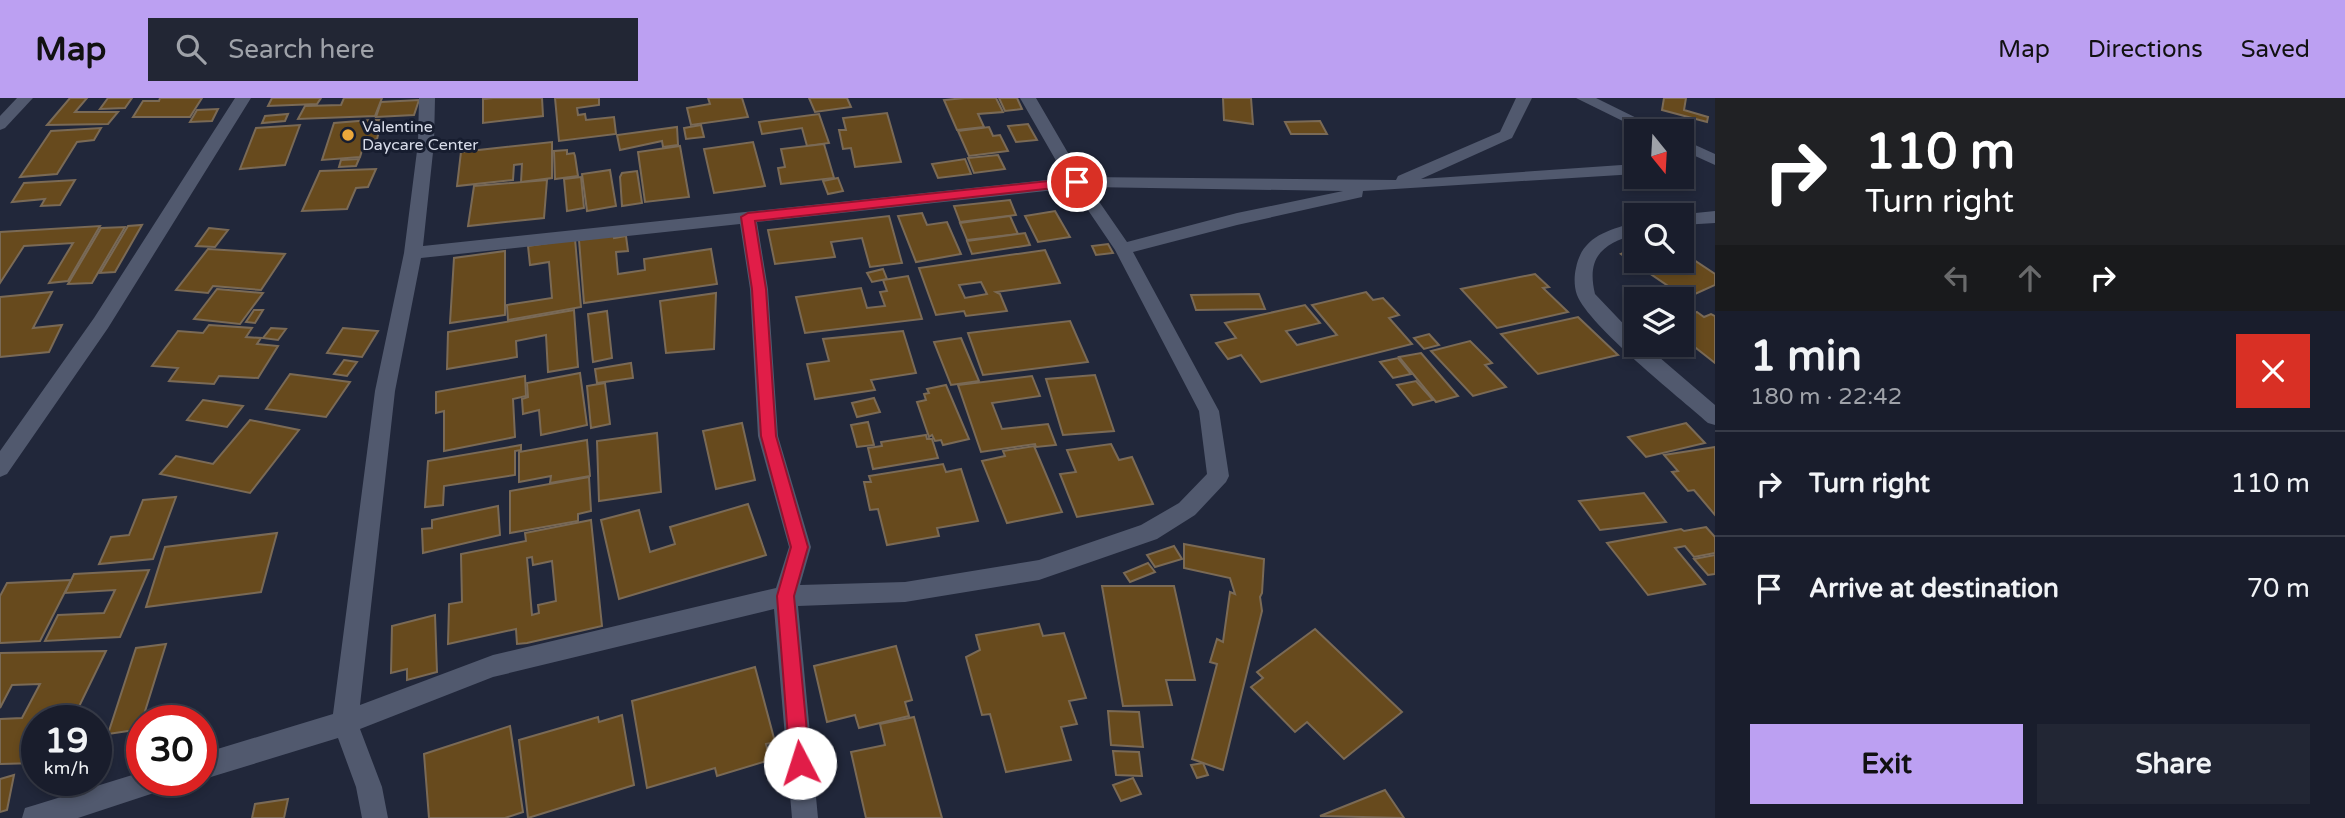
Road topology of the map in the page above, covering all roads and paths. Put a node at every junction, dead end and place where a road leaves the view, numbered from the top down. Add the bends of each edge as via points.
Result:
1 (25, 98) edge
2 (243, 98) edge
3 (427, 98) edge
4 (1028, 98) edge
5 (1524, 98) edge
6 (1584, 98) edge
7 (1629, 119) edge
8 (0, 125) edge
9 (1694, 150) edge
10 (1712, 158) edge
11 (1694, 160) edge
12 (1624, 170) edge
13 (1077, 182) junction
14 (1390, 186) junction
15 (748, 217) junction
16 (1715, 217) edge
17 (1694, 218) edge
18 (1624, 232) edge
19 (1123, 249) junction
20 (413, 253) junction
21 (1715, 417) edge
22 (0, 468) edge
23 (785, 596) junction
24 (345, 723) junction
25 (217, 762) edge
26 (126, 790) edge
27 (35, 818) edge
28 (375, 818) edge
29 (805, 818) edge

1 - 8 street
2 - 22 street via 102,323
3 - 20 street
4 - 13 street
5 - 14 street via 1506,135
6 - 7 street
9 - 10 street
10 - 11 street
12 - 14 street
13 - 14 street
13 - 15 street
13 - 19 street
14 - 19 street
15 - 20 street
15 - 23 street via 759,289 768,436 800,547
16 - 17 street
18 - 21 street via 1603,239 1590,255 1583,272 1587,297
19 - 23 street via 1209,411 1218,476 1187,509 1149,532 1039,570 905,592
20 - 24 street via 386,391
23 - 24 street via 493,666
23 - 29 street
24 - 25 street
24 - 28 street via 369,787
26 - 27 street

